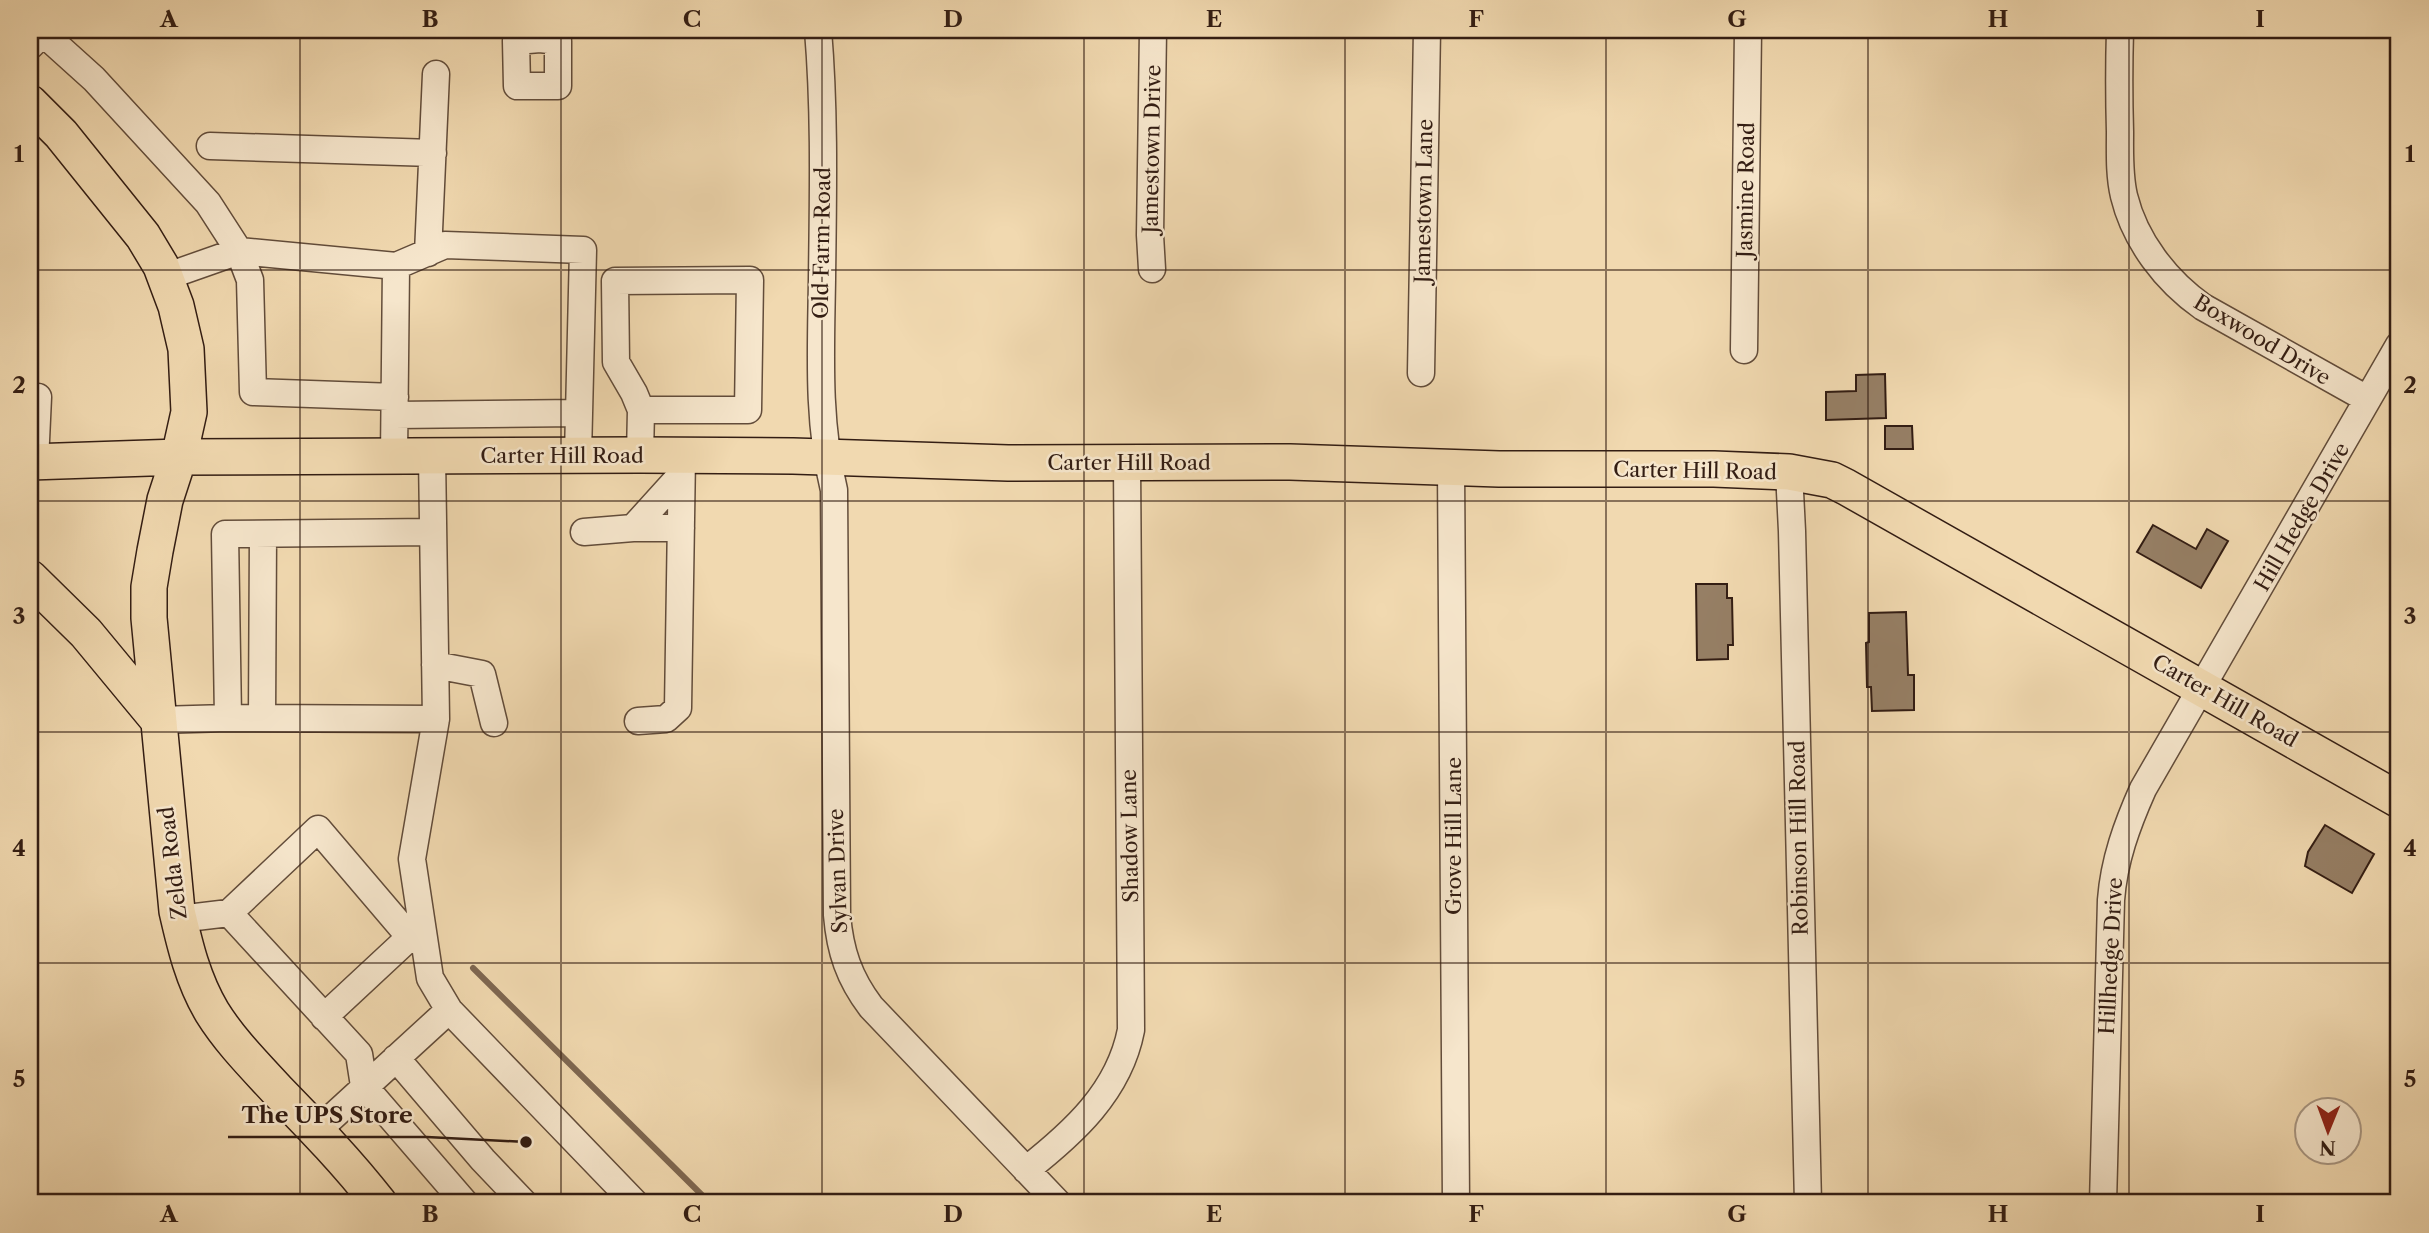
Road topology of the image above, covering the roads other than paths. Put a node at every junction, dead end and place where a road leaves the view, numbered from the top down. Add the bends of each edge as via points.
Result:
1 (818, 30) edge
2 (1153, 30) edge
3 (1427, 30) edge
4 (1748, 30) edge
5 (2120, 30) edge
6 (41, 35) edge
7 (436, 74) dead end
8 (30, 103) edge
9 (210, 146) dead end
10 (433, 153) junction
11 (239, 251) junction
12 (428, 253) junction
13 (397, 266) junction
14 (1152, 268) dead end
15 (165, 277) junction
16 (2399, 345) edge
17 (1744, 350) dead end
18 (1421, 373) dead end
19 (38, 397) dead end
20 (2367, 399) junction
21 (395, 406) junction
22 (641, 410) junction
23 (579, 413) junction
24 (640, 455) junction
25 (394, 456) junction
26 (432, 456) junction
27 (578, 456) junction
28 (179, 457) junction
29 (826, 457) junction
30 (32, 462) edge
31 (1127, 463) junction
32 (682, 465) junction
33 (1451, 468) junction
34 (1789, 472) junction
35 (633, 528) junction
36 (681, 528) junction
37 (433, 532) junction
38 (584, 532) dead end
39 (263, 534) junction
40 (30, 578) edge
41 (435, 665) junction
42 (2203, 688) junction
43 (228, 718) junction
44 (262, 718) junction
45 (436, 719) junction
46 (158, 720) junction
47 (638, 721) dead end
48 (494, 723) dead end
49 (2399, 800) edge
50 (229, 913) junction
51 (179, 919) junction
52 (417, 936) junction
53 (449, 1010) junction
54 (324, 1017) junction
55 (396, 1058) junction
56 (364, 1086) junction
57 (317, 1131) junction
58 (1026, 1170) junction
59 (379, 1203) edge
60 (465, 1203) edge
61 (524, 1203) edge
62 (635, 1203) edge
63 (1058, 1203) edge
64 (1456, 1203) edge
65 (1808, 1203) edge
66 (2103, 1203) edge

1 - 29 street, Old Farm Road via 824,136 820,400
2 - 14 street, Jamestown Drive
3 - 18 street, Jamestown Lane
4 - 17 street, Jasmine Road
5 - 20 street, Boxwood Drive via 2120,171 2124,196 2149,252 2203,307
6 - 11 street via 94,79 208,203
7 - 10 street
8 - 15 main road via 119,205 143,236
9 - 10 street
10 - 12 street
11 - 13 street
11 - 15 street
11 - 21 street via 250,280 253,392
12 - 13 street
12 - 23 street via 445,246 583,250
13 - 21 street
15 - 28 main road via 186,349 189,412
16 - 20 street, Hill Hedge Drive
19 - 30 street
20 - 42 street, Hill Hedge Drive
21 - 23 street
21 - 25 street
22 - 22 street via 616,362 615,281 750,280 748,410
22 - 24 street
23 - 27 street
24 - 27 main road, Carter Hill Road
24 - 32 main road, Carter Hill Road
25 - 26 main road, Carter Hill Road
25 - 28 main road, Carter Hill Road
26 - 27 main road, Carter Hill Road
26 - 37 street
28 - 30 main road, Carter Hill Road
28 - 46 main road, Zelda Road via 165,500 149,587
29 - 31 main road, Carter Hill Road
29 - 32 main road, Carter Hill Road
29 - 58 street, Sylvan Drive via 834,490 837,915 843,957 871,1007
31 - 33 main road, Carter Hill Road via 1290,462
31 - 58 street, Shadow Lane via 1131,1030 1123,1060 1107,1091
32 - 35 street
32 - 36 street
33 - 34 main road, Carter Hill Road
33 - 64 street, Grove Hill Lane
34 - 42 main road, Carter Hill Road via 1846,486
34 - 65 street, Robinson Hill Road
35 - 36 street
35 - 38 street
36 - 47 street via 678,708 666,719
37 - 39 street
37 - 41 street
39 - 43 street via 226,534
39 - 44 street
40 - 46 main road via 86,633
41 - 45 street
41 - 48 street via 482,674
42 - 49 main road, Carter Hill Road
42 - 66 street, Hillhedge Drive via 2143,789 2112,882
43 - 44 street
43 - 46 street
44 - 45 street
45 - 52 street via 412,859
46 - 51 main road, Zelda Road
50 - 51 street
50 - 52 street via 318,829
50 - 54 street
51 - 57 main road, Zelda Road via 192,971 212,1012 232,1040
52 - 53 street via 429,978
52 - 54 street
53 - 55 street
53 - 62 street
54 - 56 street via 359,1054
55 - 56 street
55 - 61 street
56 - 57 street
56 - 60 street
57 - 59 main road, Zelda Road
58 - 63 street, Sylvan Drive

